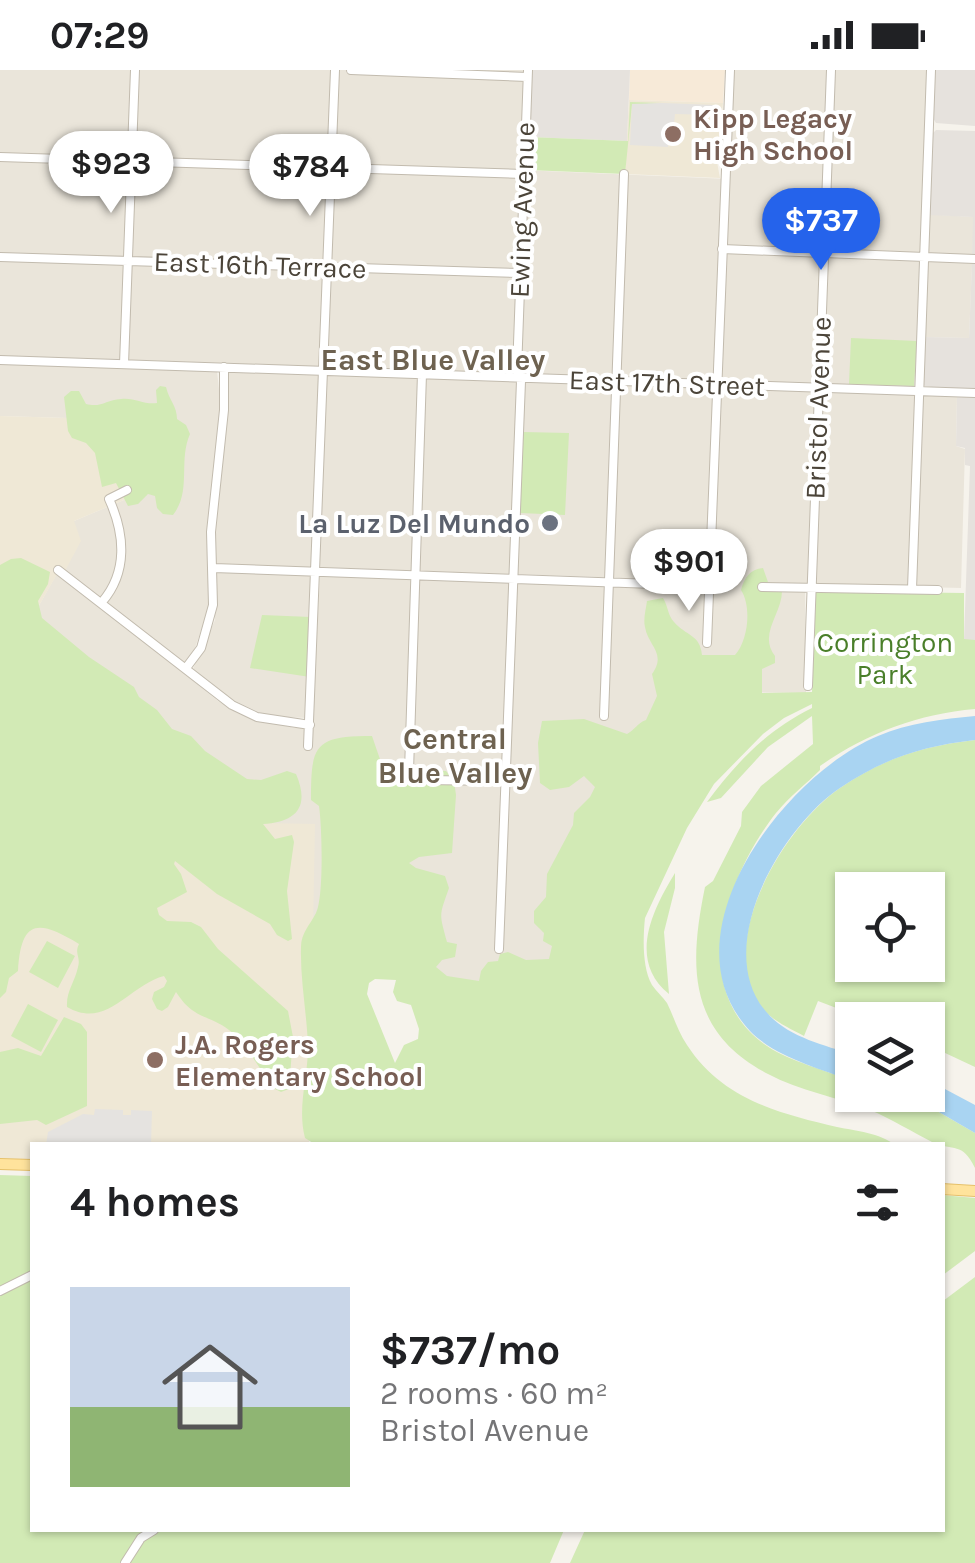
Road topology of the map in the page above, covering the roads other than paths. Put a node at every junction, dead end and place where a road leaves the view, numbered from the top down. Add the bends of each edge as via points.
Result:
1 (135, 70) edge
2 (336, 70) edge
3 (351, 70) edge
4 (730, 70) edge
5 (831, 70) edge
6 (931, 70) edge
7 (527, 73) edge
8 (0, 157) edge
9 (132, 161) junction
10 (331, 167) junction
11 (524, 174) junction
12 (624, 174) dead end
13 (722, 249) junction
14 (823, 254) junction
15 (0, 257) edge
16 (923, 258) junction
17 (975, 260) edge
18 (128, 261) junction
19 (326, 267) junction
20 (520, 273) junction
21 (0, 360) edge
22 (124, 364) junction
23 (224, 367) junction
24 (322, 370) junction
25 (422, 374) junction
26 (519, 378) junction
27 (618, 381) junction
28 (716, 383) junction
29 (818, 388) junction
30 (920, 391) junction
31 (975, 393) edge
32 (128, 490) dead end
33 (214, 568) junction
34 (58, 570) dead end
35 (315, 572) junction
36 (415, 576) junction
37 (513, 578) junction
38 (611, 582) junction
39 (709, 586) junction
40 (762, 587) dead end
41 (811, 587) junction
42 (912, 589) junction
43 (938, 590) dead end
44 (102, 602) junction
45 (707, 643) dead end
46 (186, 668) junction
47 (808, 686) dead end
48 (604, 716) dead end
49 (310, 725) junction
50 (308, 746) dead end
51 (504, 781) junction
52 (499, 949) dead end
53 (0, 1164) edge
54 (30, 1165) edge
55 (945, 1189) edge
56 (975, 1191) edge
57 (30, 1276) edge
58 (0, 1291) edge
59 (151, 1532) edge
60 (125, 1563) edge

1 - 9 street
2 - 10 street
3 - 7 street
4 - 13 street
5 - 14 street, Bristol Avenue
6 - 16 street
7 - 11 street, Ewing Avenue
8 - 9 street
9 - 10 street
9 - 18 street
10 - 11 street
10 - 19 street
11 - 20 street, Ewing Avenue
12 - 27 street
13 - 14 street
13 - 28 street
14 - 16 street
14 - 29 street, Bristol Avenue
15 - 18 street, East 16th Terrace
16 - 17 street
16 - 30 street
18 - 19 street, East 16th Terrace
18 - 22 street
19 - 20 street, East 16th Terrace
19 - 24 street
20 - 26 street, Ewing Avenue
21 - 22 street, East 17th Street
22 - 23 street, East 17th Street
23 - 24 street, East 17th Street
23 - 33 street
24 - 25 street, East 17th Street
24 - 35 street
25 - 26 street, East 17th Street
25 - 36 street
26 - 27 street, East 17th Street
26 - 37 street, Ewing Avenue
27 - 28 street, East 17th Street
27 - 38 street
28 - 29 street, East 17th Street
28 - 39 street
29 - 30 street, East 17th Street
29 - 41 street, Bristol Avenue
30 - 31 street, East 17th Street
30 - 42 street
32 - 44 street via 109,499 121,561
33 - 35 street
33 - 46 street via 210,626
34 - 44 street
35 - 36 street
35 - 49 street
36 - 37 street
36 - 51 street via 409,771 423,780
37 - 38 street
37 - 51 street, Ewing Avenue
38 - 39 street
38 - 48 street
39 - 45 street
40 - 41 street
41 - 42 street
41 - 47 street, Bristol Avenue
42 - 43 street
44 - 46 street
46 - 49 street via 257,718
49 - 50 street
51 - 52 street, Ewing Avenue
53 - 54 main road
55 - 56 main road
57 - 58 street
59 - 60 street

